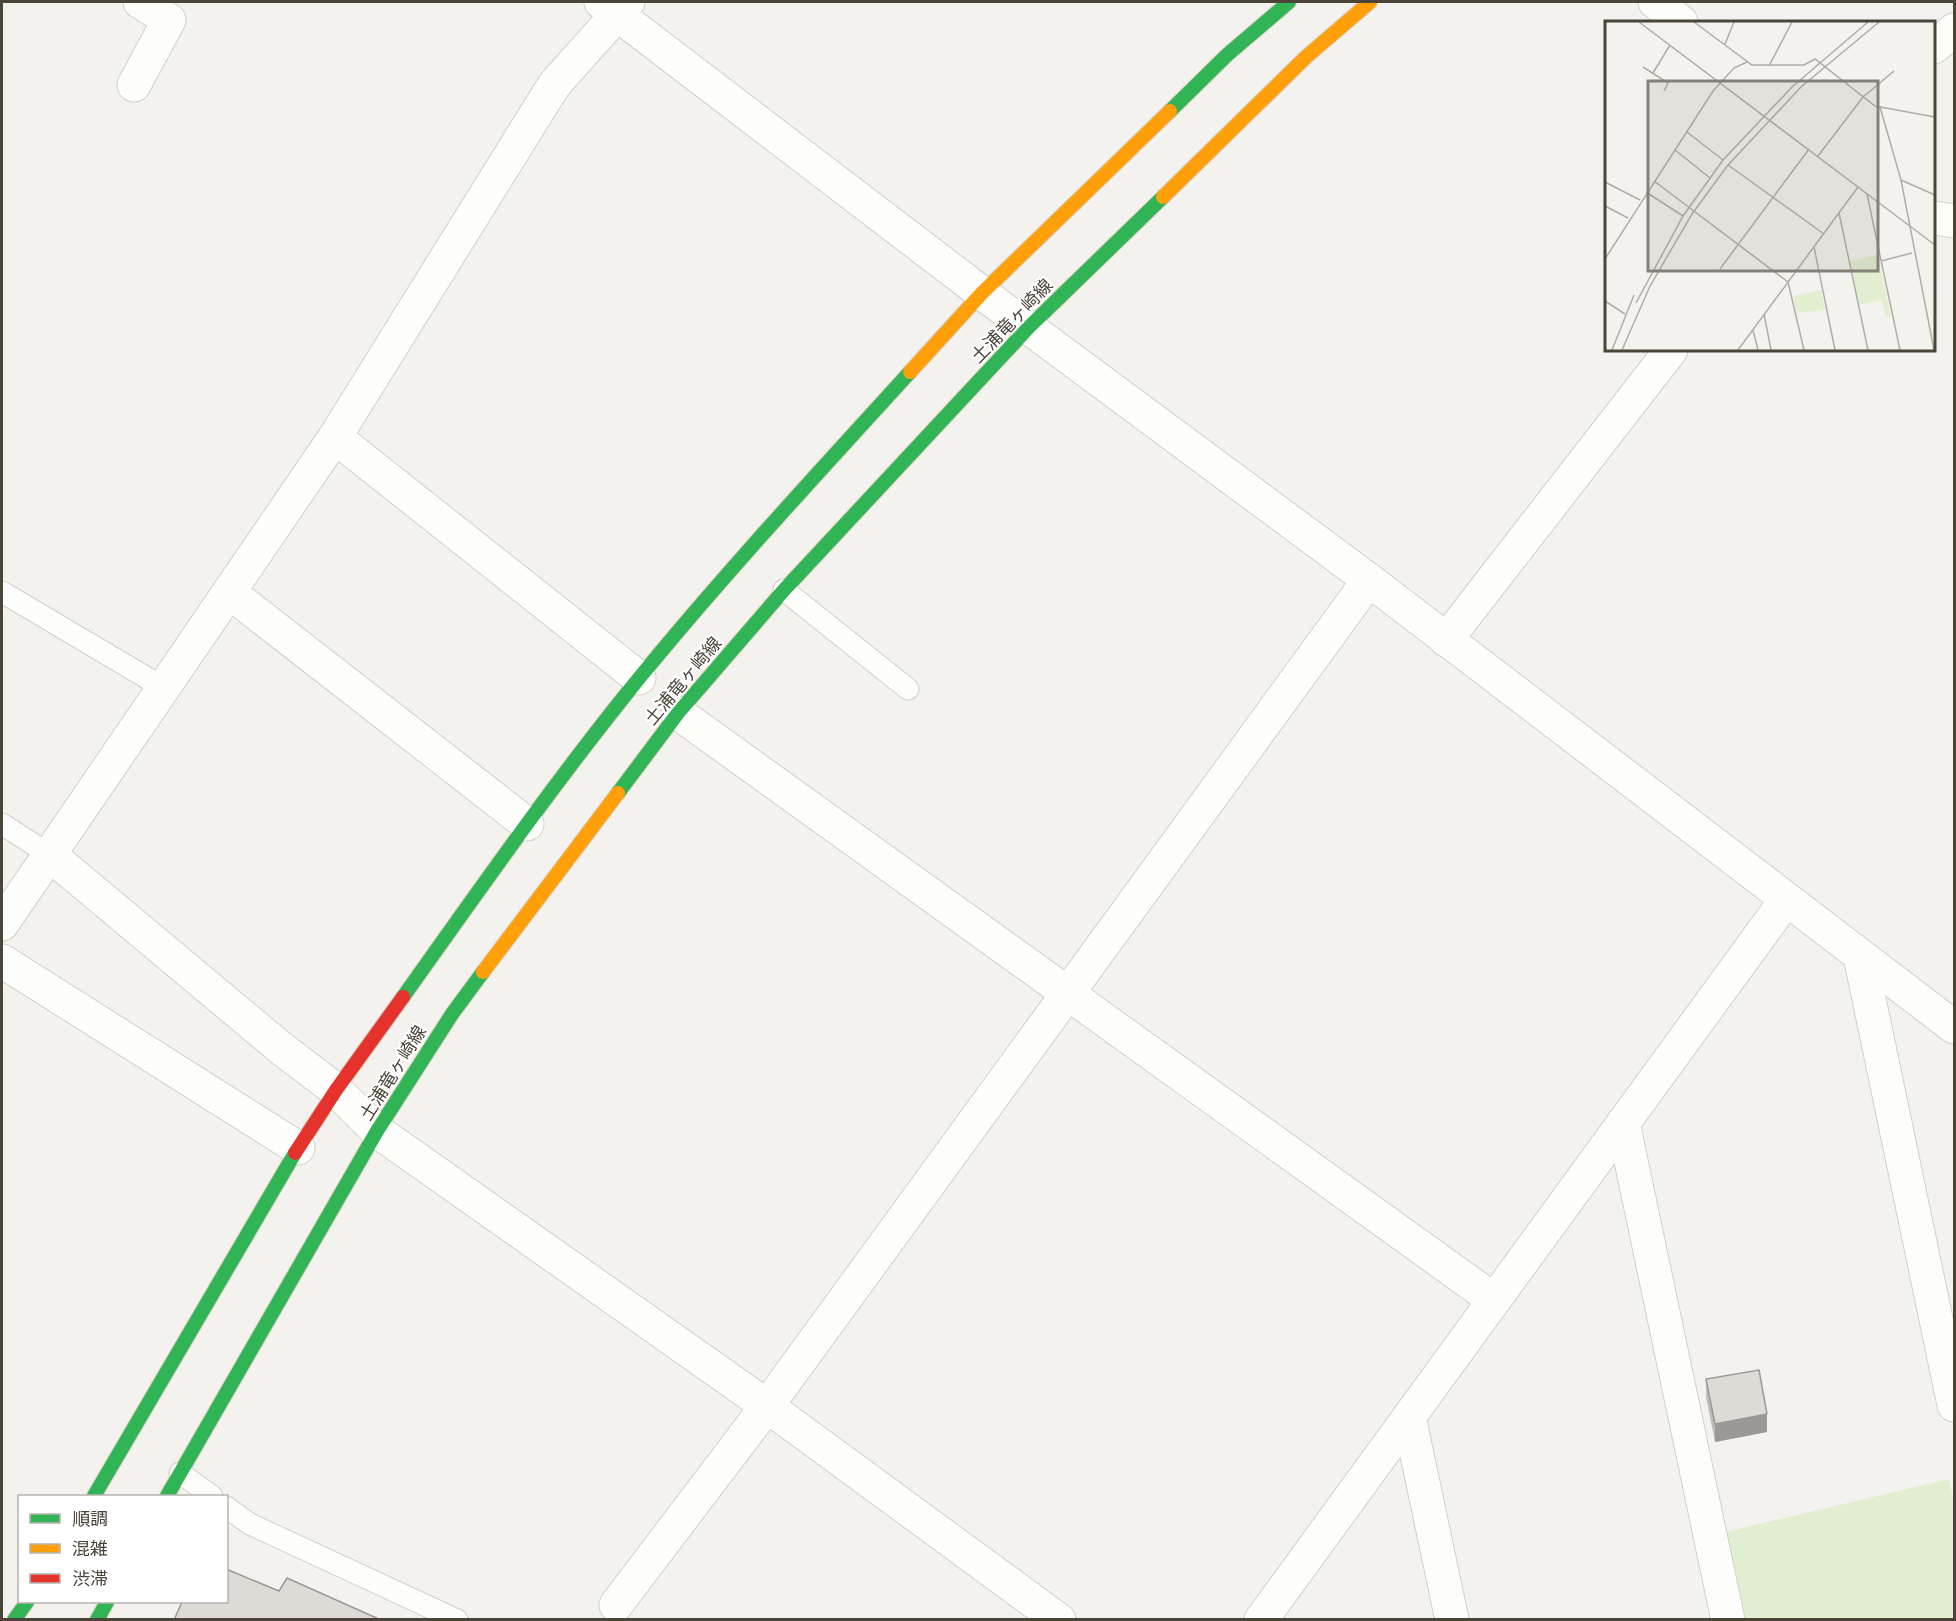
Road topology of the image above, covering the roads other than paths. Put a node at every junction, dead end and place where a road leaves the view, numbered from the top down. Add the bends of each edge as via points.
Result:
1 (140, 2) edge
2 (1289, 2) edge
3 (1370, 2) edge
4 (1655, 2) edge
5 (615, 6) edge
6 (1681, 21) edge
7 (1954, 30) edge
8 (1935, 46) edge
9 (134, 85) dead end
10 (1935, 218) edge
11 (1954, 221) edge
12 (982, 293) junction
13 (1029, 327) junction
14 (1670, 351) edge
15 (335, 436) junction
16 (1369, 580) junction
17 (784, 590) junction
18 (2, 591) edge
19 (230, 592) junction
20 (1446, 639) junction
21 (639, 678) junction
22 (164, 688) junction
23 (908, 689) dead end
24 (678, 713) junction
25 (2, 824) edge
26 (527, 824) junction
27 (50, 855) junction
28 (1786, 900) junction
29 (2, 924) edge
30 (1860, 957) junction
31 (2, 961) edge
32 (1067, 994) junction
33 (1954, 1027) edge
34 (336, 1090) junction
35 (1623, 1123) junction
36 (377, 1131) junction
37 (298, 1148) junction
38 (1494, 1300) junction
39 (767, 1406) junction
40 (1954, 1406) edge
41 (1409, 1417) junction
42 (180, 1473) junction
43 (95, 1495) edge
44 (168, 1495) edge
45 (209, 1495) edge
46 (228, 1508) edge
47 (26, 1603) edge
48 (36, 1603) edge
49 (108, 1603) edge
50 (109, 1603) edge
51 (616, 1605) dead end
52 (14, 1620) edge
53 (27, 1620) edge
54 (97, 1620) edge
55 (104, 1620) edge
56 (457, 1620) edge
57 (1059, 1620) edge
58 (1261, 1620) edge
59 (1452, 1620) edge
60 (1728, 1620) edge

1 - 9 street via 169,20
2 - 12 main road, 土浦竜ヶ崎線 via 1227,55
3 - 13 main road, 土浦竜ヶ崎線 via 1306,57
4 - 6 street
5 - 12 street
5 - 15 street via 554,85
7 - 8 street
10 - 11 street
12 - 13 street
12 - 21 main road, 土浦竜ヶ崎線 via 735,564
13 - 16 street
13 - 17 main road, 土浦竜ヶ崎線
14 - 20 street
15 - 19 street
15 - 21 street
16 - 20 street
16 - 32 street
17 - 23 lane
17 - 24 main road, 土浦竜ヶ崎線
18 - 22 lane
19 - 22 street
19 - 26 street
20 - 28 street
21 - 26 main road, 土浦竜ヶ崎線
22 - 27 street
24 - 32 street
24 - 36 main road, 土浦竜ヶ崎線 via 452,1014
25 - 27 lane
26 - 34 main road, 土浦竜ヶ崎線
27 - 29 street
27 - 34 street
28 - 30 street
28 - 35 street
30 - 33 street
30 - 40 street
31 - 37 street
32 - 38 street
32 - 39 street
34 - 36 street
34 - 37 main road, 土浦竜ヶ崎線
35 - 38 street
35 - 60 street
36 - 39 street
36 - 42 main road, 土浦竜ヶ崎線
37 - 43 main road, 土浦竜ヶ崎線
38 - 41 street
39 - 51 street
39 - 57 street
41 - 58 street
41 - 59 street
42 - 44 main road, 土浦竜ヶ崎線
42 - 45 lane
46 - 56 lane via 250,1524
47 - 52 main road
48 - 53 main road
49 - 54 main road
50 - 55 main road

